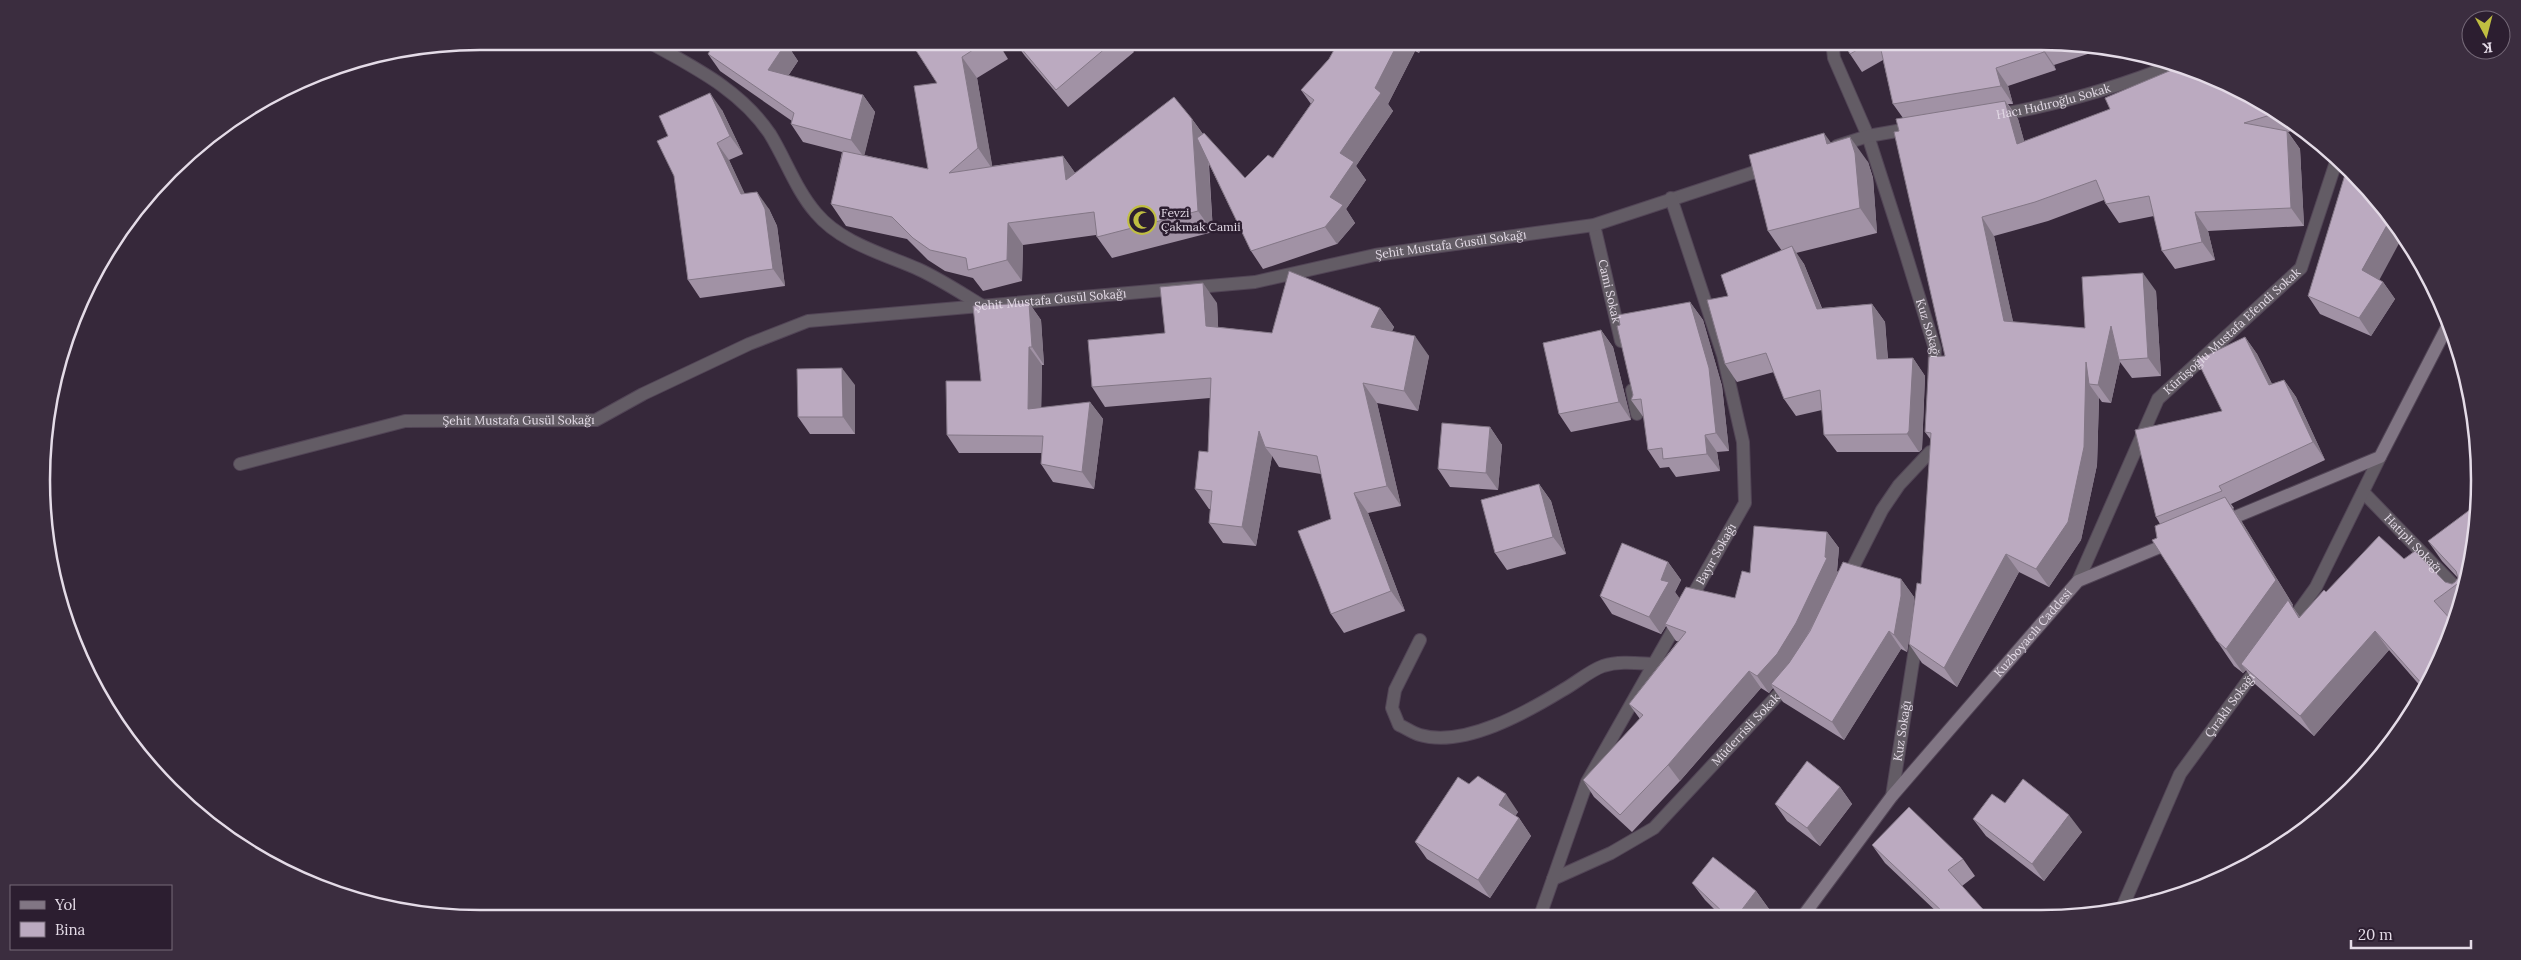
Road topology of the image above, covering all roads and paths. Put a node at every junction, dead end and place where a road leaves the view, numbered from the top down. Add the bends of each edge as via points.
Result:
1 (663, 50) edge
2 (1833, 50) edge
3 (2164, 68) edge
4 (1980, 118) edge
5 (1924, 127) edge
6 (1868, 136) junction
7 (1821, 151) edge
8 (1784, 162) edge
9 (2335, 166) edge
10 (1671, 198) junction
11 (1594, 225) junction
12 (981, 305) junction
13 (2444, 332) edge
14 (1624, 358) edge
15 (1629, 376) edge
16 (1933, 386) edge
17 (1638, 414) edge
18 (2380, 457) junction
19 (240, 464) dead end
20 (1929, 471) edge
21 (2363, 492) junction
22 (2215, 525) edge
23 (2188, 536) edge
24 (2078, 581) junction
25 (2457, 588) edge
26 (1841, 591) edge
27 (1919, 624) edge
28 (2282, 634) edge
29 (1420, 640) dead end
30 (2265, 657) edge
31 (1652, 664) junction
32 (1795, 676) edge
33 (1892, 796) junction
34 (1553, 879) junction
35 (2125, 902) edge
36 (1542, 910) edge
37 (1807, 910) edge

1 - 12 street via 718,82 744,102 769,134 816,213 836,230 920,270
2 - 6 street, Kuz Sokağı
3 - 4 street, Hacı Hıdıroğlu Sokak via 2106,89 2036,108
5 - 6 street
6 - 7 street
6 - 16 street, Kuz Sokağı via 1935,348
8 - 10 street, Şehit Mustafa Gusül Sokağı
9 - 24 street, Kürüşoğlu Mustafa Efendi Sokak via 2301,268 2158,399
10 - 11 street, Şehit Mustafa Gusül Sokağı
10 - 31 street, Bayır Sokağı via 1723,355 1744,442 1745,503
11 - 12 street, Şehit Mustafa Gusül Sokağı via 1375,255 1255,282
11 - 14 street, Cami Sokak
12 - 19 street, Şehit Mustafa Gusül Sokağı via 808,321 713,361 596,420 405,421
13 - 18 street
15 - 17 street
18 - 21 street
18 - 22 street
20 - 26 street via 1931,447 1882,510
21 - 25 street, Hatipli Sokağı
21 - 28 street via 2316,588
23 - 24 street, Kuzboyacılı Caddesi
24 - 33 street, Kuzboyacılı Caddesi
27 - 33 street, Kuz Sokağı
29 - 31 street via 1395,690 1392,708 1399,725 1420,735 1441,738 1465,735 1512,717 1600,667 1617,662
30 - 35 street, Çıraklı Sokağı via 2180,774
31 - 34 street, Bayır Sokağı via 1587,782
32 - 34 street, Müderrisli Sokak via 1654,828 1611,854
33 - 37 street, Kuzboyacılı Caddesi
34 - 36 street, Bayır Sokağı

